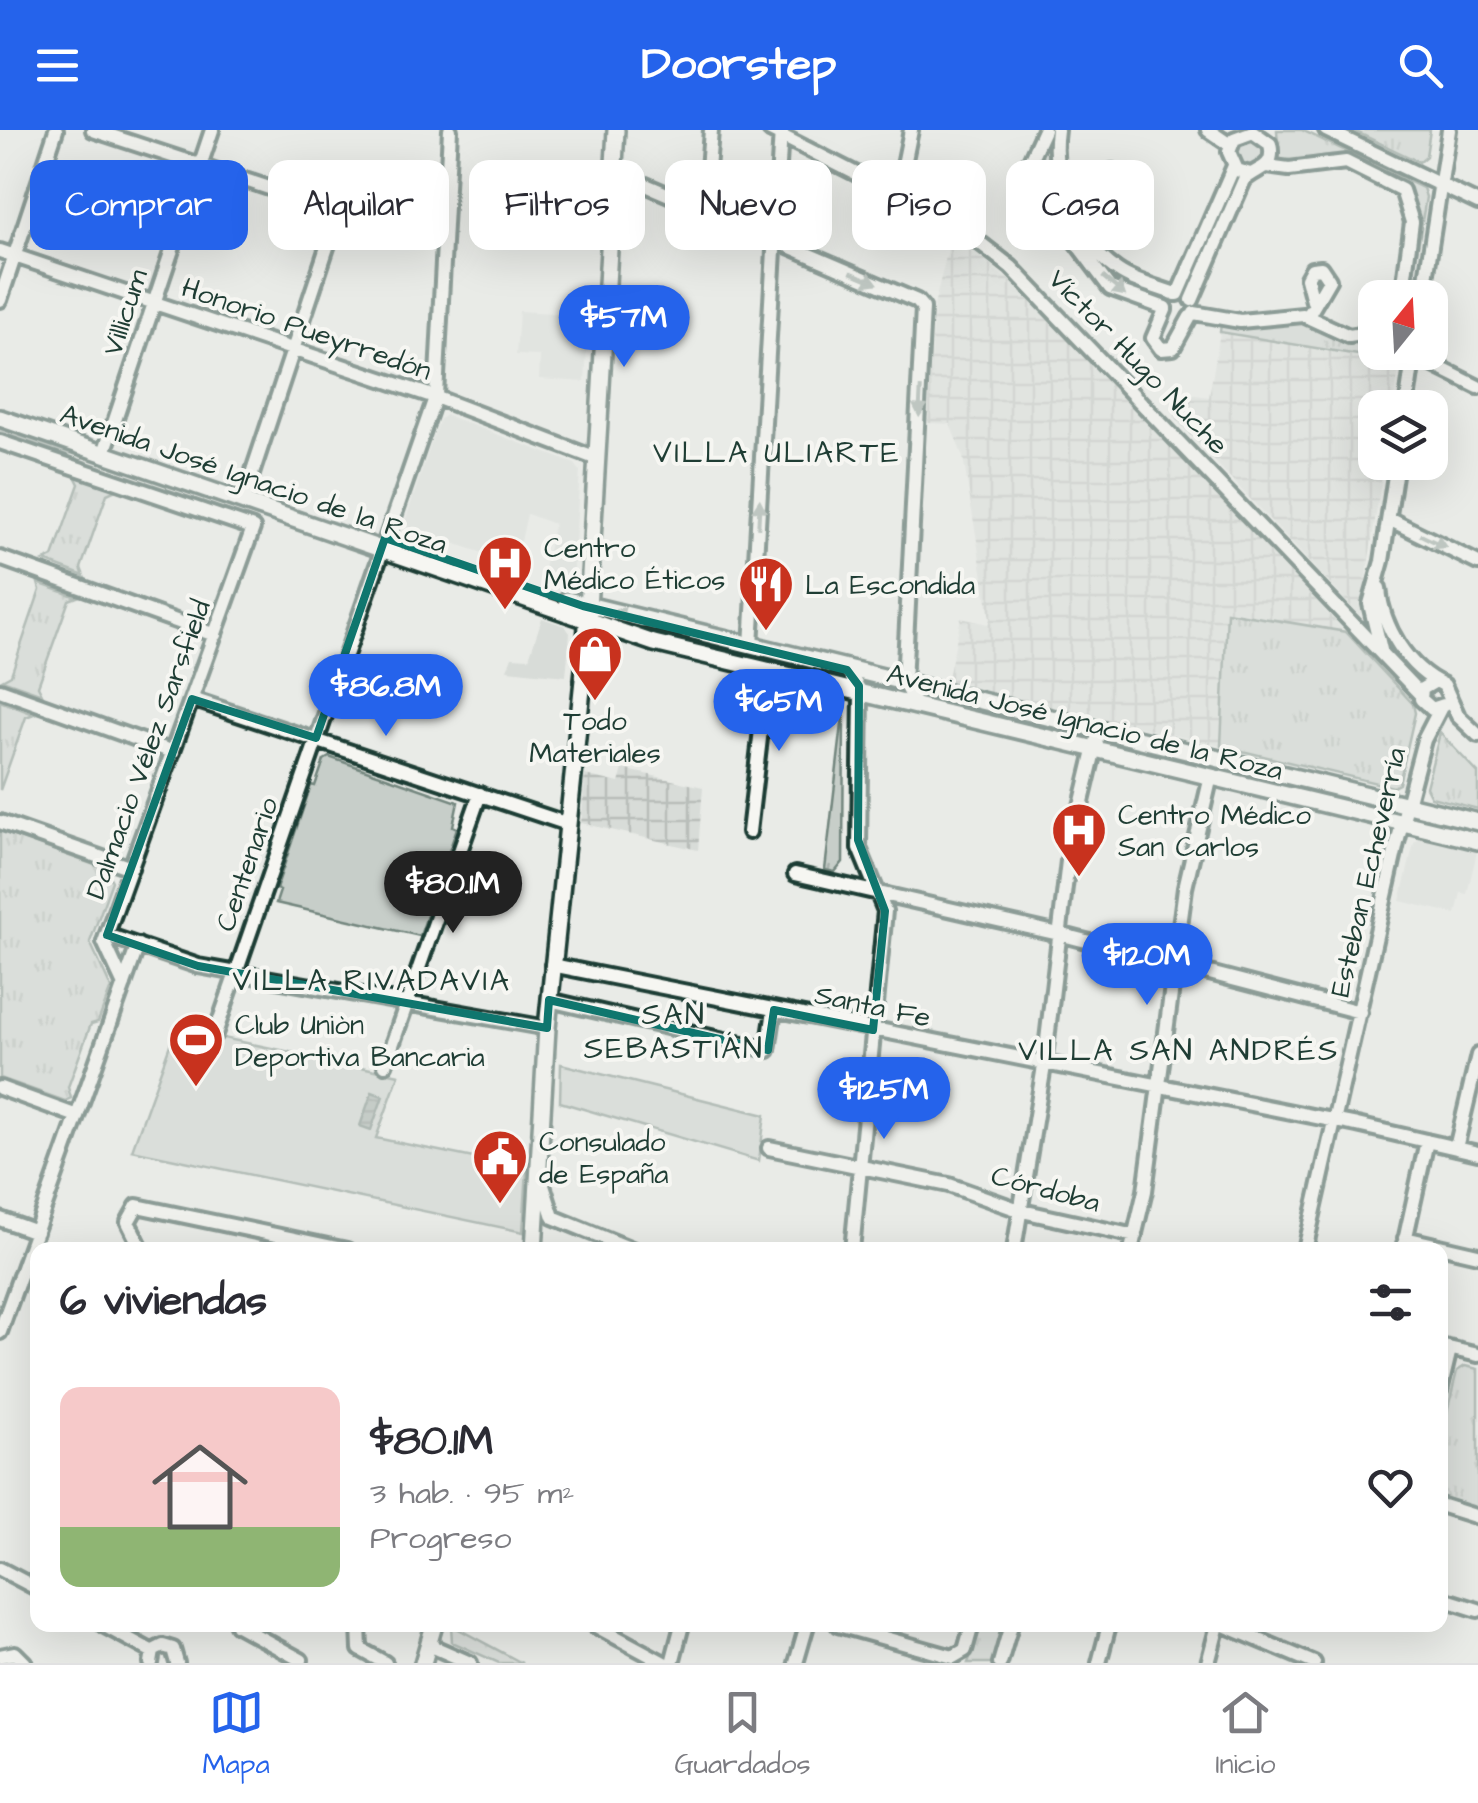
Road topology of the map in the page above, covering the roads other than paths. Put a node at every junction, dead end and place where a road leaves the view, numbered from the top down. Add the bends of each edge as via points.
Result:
1 (56, 130) edge
2 (93, 130) edge
3 (212, 130) edge
4 (450, 130) edge
5 (616, 130) edge
6 (711, 130) edge
7 (911, 130) edge
8 (1044, 130) edge
9 (1058, 130) edge
10 (1208, 130) edge
11 (1326, 130) edge
12 (1449, 130) edge
13 (1250, 131) edge
14 (777, 132) edge
15 (1269, 135) edge
16 (1230, 145) junction
17 (184, 160) edge
18 (201, 160) edge
19 (614, 160) edge
20 (709, 160) edge
21 (777, 160) edge
22 (905, 160) edge
23 (1057, 160) edge
24 (1234, 166) junction
25 (1267, 166) junction
26 (852, 171) edge
27 (1250, 174) junction
28 (248, 181) edge
29 (1440, 185) junction
30 (1478, 203) edge
31 (986, 247) edge
32 (171, 250) edge
33 (608, 250) edge
34 (775, 250) edge
35 (798, 250) edge
36 (1098, 250) edge
37 (0, 252) edge
38 (14, 256) junction
39 (1404, 280) edge
40 (1426, 280) edge
41 (0, 300) edge
42 (1312, 302) dead end
43 (153, 303) junction
44 (1186, 304) junction
45 (1165, 309) junction
46 (1308, 316) junction
47 (1358, 335) edge
48 (293, 350) junction
49 (1445, 370) edge
50 (1478, 387) edge
51 (435, 397) junction
52 (0, 408) edge
53 (0, 418) edge
54 (0, 442) edge
55 (105, 448) junction
56 (596, 459) junction
57 (1395, 480) edge
58 (245, 496) junction
59 (1389, 519) junction
60 (383, 543) junction
61 (0, 558) edge
62 (1478, 563) edge
63 (1378, 581) junction
64 (1339, 605) junction
65 (588, 612) junction
66 (1374, 632) junction
67 (215, 635) junction
68 (1398, 643) junction
69 (751, 646) junction
70 (1382, 654) junction
71 (768, 670) junction
72 (847, 670) junction
73 (1434, 682) junction
74 (904, 683) junction
75 (0, 690) edge
76 (861, 692) junction
77 (192, 699) junction
78 (1423, 699) junction
79 (1444, 703) junction
80 (915, 706) junction
81 (1099, 730) junction
82 (1478, 735) edge
83 (316, 738) junction
84 (1424, 740) junction
85 (1095, 749) junction
86 (173, 752) junction
87 (1211, 776) junction
88 (480, 794) junction
89 (1408, 805) junction
90 (0, 822) edge
91 (1478, 822) edge
92 (565, 823) junction
93 (1404, 823) junction
94 (749, 832) dead end
95 (1478, 840) edge
96 (131, 868) junction
97 (794, 874) dead end
98 (880, 894) junction
99 (107, 934) junction
100 (1059, 934) junction
101 (138, 945) junction
102 (1175, 964) junction
103 (552, 965) junction
104 (236, 973) junction
105 (124, 986) junction
106 (549, 1000) junction
107 (407, 1003) junction
108 (774, 1010) junction
109 (1360, 1012) junction
110 (547, 1028) junction
111 (873, 1030) junction
112 (215, 1034) dead end
113 (1478, 1054) edge
114 (385, 1065) dead end
115 (1044, 1066) junction
116 (0, 1088) edge
117 (1158, 1088) junction
118 (77, 1116) junction
119 (1334, 1122) junction
120 (1427, 1141) junction
121 (769, 1148) dead end
122 (1456, 1148) junction
123 (1478, 1153) edge
124 (860, 1166) junction
125 (540, 1177) junction
126 (1022, 1211) junction
127 (0, 1219) edge
128 (36, 1232) junction
129 (32, 1242) edge
130 (138, 1242) edge
131 (292, 1242) edge
132 (535, 1242) edge
133 (614, 1242) edge
134 (853, 1242) edge
135 (1016, 1242) edge
136 (1130, 1242) edge
137 (1133, 1242) edge
138 (1307, 1242) edge
139 (1404, 1242) edge
140 (30, 1249) edge
141 (1448, 1251) edge
142 (1478, 1255) edge
143 (0, 1332) edge
144 (1448, 1349) edge
145 (1478, 1355) edge
146 (1448, 1508) edge
147 (1478, 1517) edge
148 (0, 1569) edge
149 (30, 1585) edge
150 (1448, 1601) edge
151 (1478, 1610) edge
152 (113, 1632) edge
153 (251, 1632) edge
154 (359, 1632) edge
155 (432, 1632) edge
156 (608, 1632) edge
157 (679, 1632) edge
158 (805, 1632) edge
159 (863, 1632) edge
160 (970, 1632) edge
161 (1008, 1632) edge
162 (1108, 1632) edge
163 (1219, 1632) edge
164 (1238, 1632) edge
165 (428, 1645) junction
166 (0, 1656) edge
167 (152, 1658) edge
168 (25, 1663) edge
169 (177, 1663) edge
170 (300, 1663) edge
171 (385, 1663) edge
172 (424, 1663) edge
173 (470, 1663) edge
174 (668, 1663) edge
175 (796, 1663) edge
176 (1000, 1663) edge
177 (1099, 1663) edge
178 (1208, 1663) edge
179 (1314, 1663) edge

1 - 38 street
2 - 17 street
3 - 18 street, Villicum
4 - 51 street, Centenario
5 - 19 main road
6 - 20 street
7 - 22 street
8 -> 45 street via 1020,180 1024,199 1070,235 1114,291
9 - 23 street
10 - 16 street
11 - 29 street
12 - 29 street
13 - 15 street
13 - 16 street
14 - 21 street
14 - 26 street, Víctor Hugo Nuche
15 - 25 street
16 - 24 street
24 - 27 street
24 - 44 street
25 - 27 street
25 - 39 street via 1346,162 1402,190 1412,222
27 - 44 street
28 - 48 street via 338,211
29 - 30 street
29 - 40 street
31 - 64 street, Víctor Hugo Nuche via 1028,281
32 - 43 street, Villicum
33 - 56 main road
69 -> 34 street
35 -> 74 street via 921,305 925,313
36 - 44 street via 1113,267
37 - 38 street, Honorio Pueyrredón
38 - 41 street
38 - 43 street, Honorio Pueyrredón
42 - 46 street
43 - 48 street, Honorio Pueyrredón
43 - 55 street, Villicum
44 - 45 street
44 - 45 street
44 - 45 street via 1173,348 1161,350 1152,338
44 - 46 street via 1240,321
46 - 47 street
48 - 51 street, Honorio Pueyrredón
48 - 58 street
49 - 50 street
51 - 56 street, Honorio Pueyrredón
51 - 60 street, Centenario
52 - 55 main road, Avenida José Ignacio de la Roza
53 - 55 main road, Avenida José Ignacio de la Roza
54 - 67 street, Dalmacio Vélez Sarsfield via 254,528
55 - 58 main road, Avenida José Ignacio de la Roza
56 - 65 main road
57 - 59 street
58 - 60 main road, Avenida José Ignacio de la Roza
59 -> 62 street
59 - 63 street
60 - 65 main road, Avenida José Ignacio de la Roza
60 - 83 street, Centenario
61 - 67 street
63 - 66 street via 1370,604
63 - 68 street via 1382,616
64 - 66 street, Víctor Hugo Nuche
64 - 70 street, Víctor Hugo Nuche
69 -> 65 main road, Avenida José Ignacio de la Roza
65 - 71 main road, Avenida José Ignacio de la Roza via 654,643
65 - 92 main road
66 - 68 street
66 - 70 street
67 - 77 street, Dalmacio Vélez Sarsfield
68 - 73 street
69 - 72 main road, Avenida José Ignacio de la Roza
70 - 78 street
71 - 76 main road, Avenida José Ignacio de la Roza
71 - 94 street
72 - 74 main road, Avenida José Ignacio de la Roza
72 - 76 street
73 - 78 street via 1426,685
73 - 79 street via 1444,685
74 - 80 street
74 - 81 main road, Avenida José Ignacio de la Roza
75 - 86 street
76 - 80 main road, Avenida José Ignacio de la Roza
76 - 98 street via 858,840
77 - 83 street
77 - 86 street, Dalmacio Vélez Sarsfield
78 - 79 street
78 - 84 street, Esteban Echeverría
79 - 82 street
79 - 84 street, Esteban Echeverría
80 - 85 main road, Avenida José Ignacio de la Roza
81 - 85 street
81 - 89 main road, Avenida José Ignacio de la Roza
83 - 88 street
83 - 104 street, Centenario
84 - 89 street, Esteban Echeverría
85 - 87 main road, Avenida José Ignacio de la Roza
85 - 100 street via 1068,861
86 - 96 street, Dalmacio Vélez Sarsfield
87 - 93 main road, Avenida José Ignacio de la Roza
87 - 102 street
88 - 92 street
88 - 107 street
89 - 91 main road, Avenida José Ignacio de la Roza
89 - 93 street, Esteban Echeverría
90 - 96 street
92 - 103 main road
93 - 95 main road, Avenida José Ignacio de la Roza
93 - 109 street, Esteban Echeverría
96 - 99 street, Dalmacio Vélez Sarsfield
97 - 98 street
98 - 100 street
98 - 111 street via 885,918
99 - 101 street
99 - 105 street, Dalmacio Vélez Sarsfield via 104,942
100 - 102 street
100 - 115 street
101 - 104 street
101 - 105 street
102 - 109 street
102 - 117 street
103 - 106 main road
103 - 108 street, Santa Fe
104 - 107 street
104 - 112 street, Centenario
105 - 118 street
106 - 108 street via 768,1050
106 - 110 main road
107 - 110 street
107 - 114 street
108 - 111 street, Santa Fe
109 - 119 street, Esteban Echeverría
110 - 125 main road
111 - 115 street, Santa Fe
111 - 124 street
113 - 122 street
115 - 117 street, Santa Fe
115 - 126 street
116 - 118 street
117 - 119 street, Santa Fe
117 - 137 street
118 - 128 street
119 - 120 street, Santa Fe
119 - 138 street, Esteban Echeverría
120 - 122 street, Santa Fe
120 - 139 street
121 - 124 street, Córdoba
122 - 123 street, Santa Fe
124 - 126 street, Córdoba via 949,1185
124 - 134 street
125 - 132 main road
125 - 133 street via 553,1217
126 - 135 street
126 - 136 street, Córdoba
127 - 128 street
128 - 129 street
130 - 131 street via 128,1222 137,1206
140 - 143 street
141 - 142 street
144 - 145 street
146 - 147 street
148 - 149 street
150 - 151 street
152 - 167 street
153 - 170 street
154 - 171 street via 360,1648
155 - 165 main road
156 - 174 street
157 - 174 street
158 - 175 street
159 - 160 street via 953,1657 963,1653
161 - 176 street
162 - 177 street
163 - 178 street
164 - 179 street
165 - 172 main road
165 - 173 street
166 - 168 street via 15,1653
167 - 169 street via 168,1646

